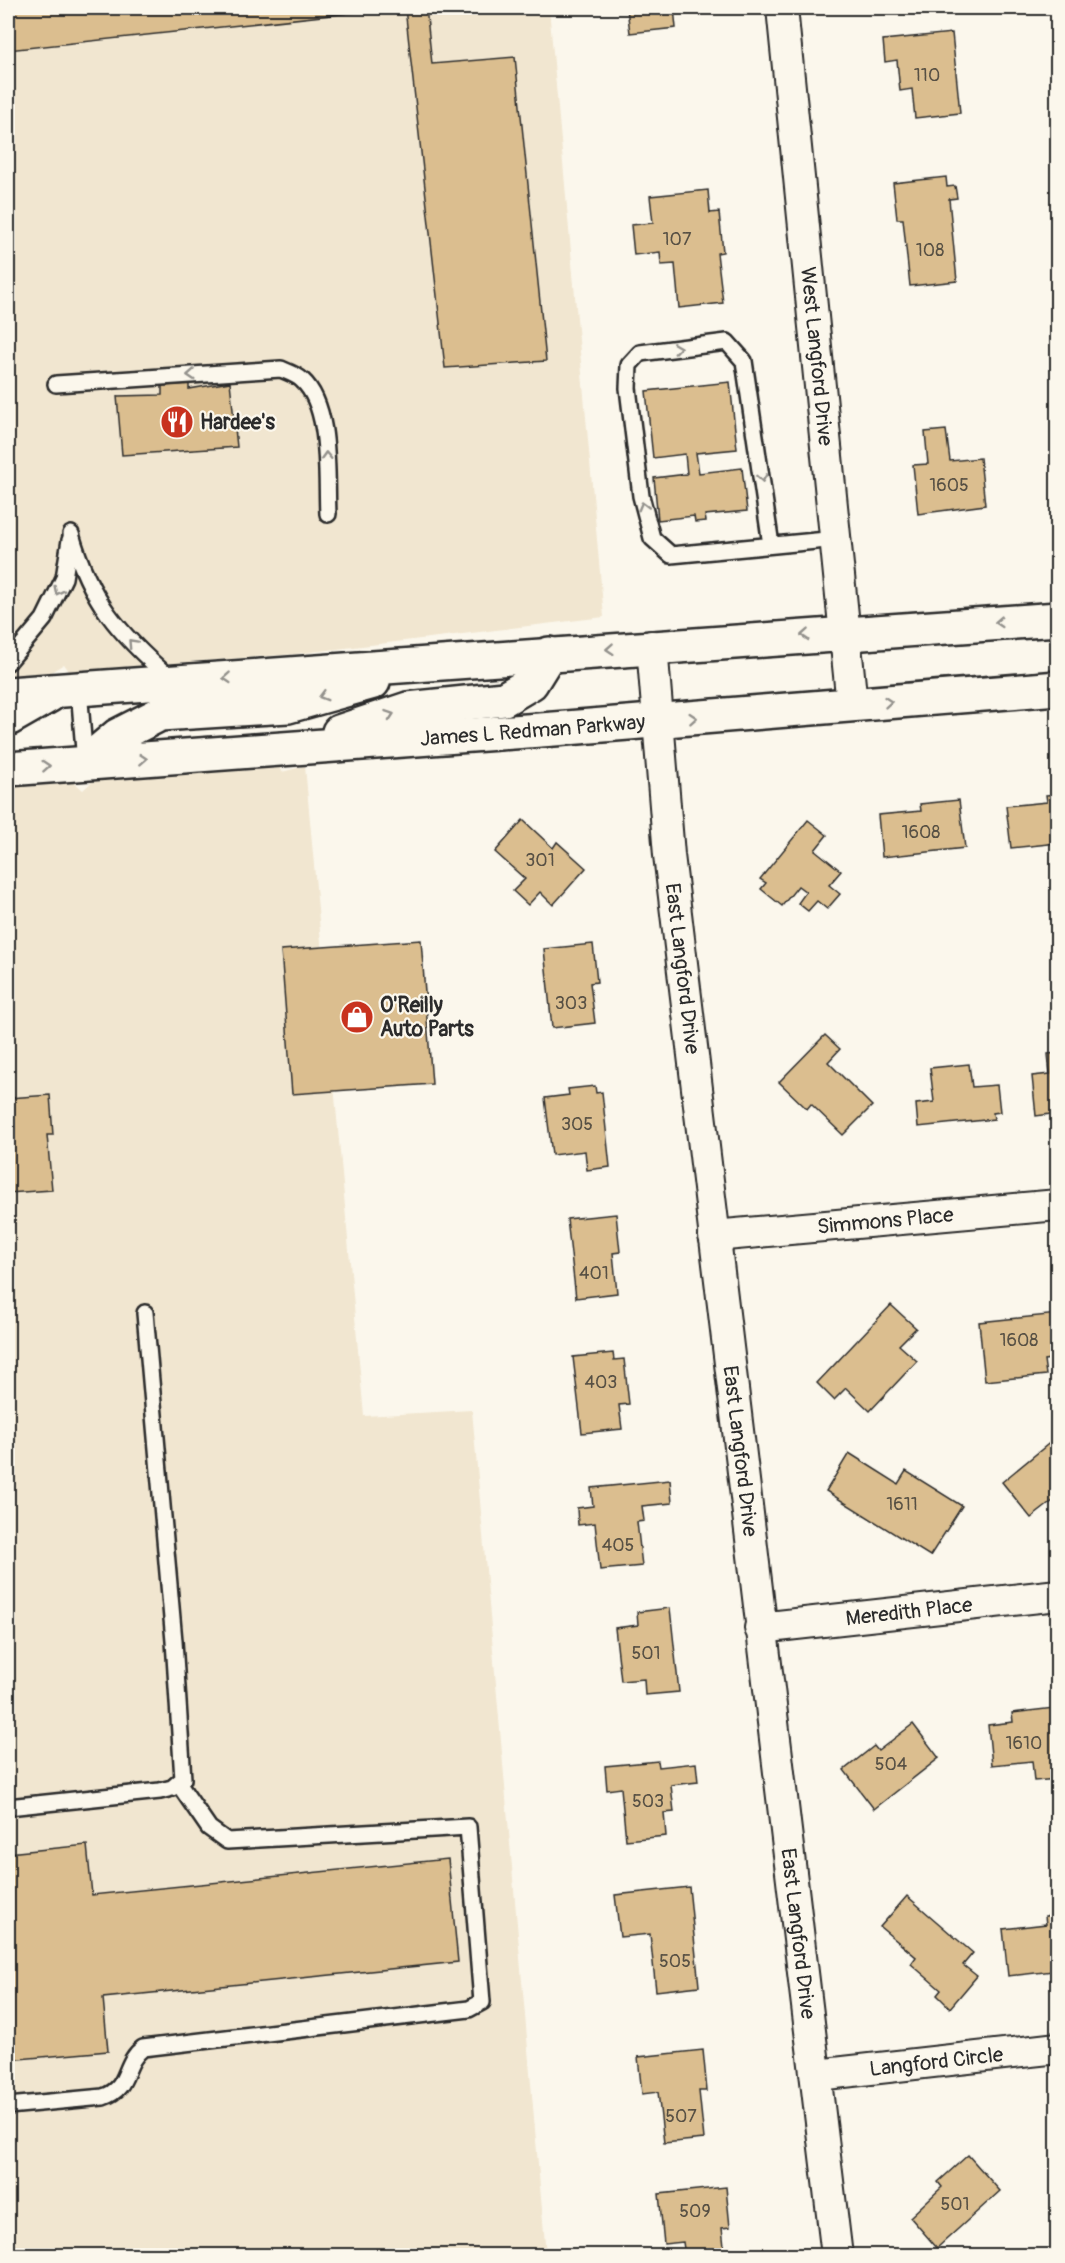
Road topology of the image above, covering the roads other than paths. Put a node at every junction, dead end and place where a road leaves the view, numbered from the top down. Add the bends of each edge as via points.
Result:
1 (782, 8) edge
2 (56, 384) dead end
3 (328, 514) dead end
4 (837, 539) junction
5 (771, 545) junction
6 (1058, 619) edge
7 (846, 632) junction
8 (652, 646) junction
9 (549, 654) junction
10 (8, 662) edge
11 (440, 662) junction
12 (175, 682) junction
13 (1058, 688) edge
14 (68, 690) junction
15 (8, 694) edge
16 (852, 705) junction
17 (8, 719) edge
18 (659, 720) junction
19 (295, 748) junction
20 (84, 763) junction
21 (8, 769) edge
22 (1058, 1205) edge
23 (714, 1236) junction
24 (145, 1312) dead end
25 (1058, 1595) edge
26 (760, 1628) junction
27 (178, 1783) junction
28 (8, 1807) edge
29 (1058, 2048) edge
30 (816, 2075) junction
31 (8, 2106) edge
32 (837, 2256) edge

1 - 4 street, West Langford Drive
3 -> 2 lane via 324,426 315,400 302,380 281,369
4 - 5 lane
4 - 7 street, West Langford Drive
5 -> 5 lane via 671,555 652,538 641,496 628,388 629,366 640,353 727,342 744,361
6 -> 7 main road
7 -> 8 main road
7 - 16 street, West Langford Drive
8 -> 9 main road
8 - 18 street, East Langford Drive
9 - 11 main road
19 -> 9 main road via 408,709 504,699 531,683
12 -> 10 lane via 133,646 102,609 79,562 71,534 64,578 44,619
11 -> 12 main road
11 -> 20 main road via 288,706 160,714 117,736
12 - 14 main road
16 -> 13 main road, James L Redman Parkway
14 - 15 main road
14 - 17 main road
14 - 20 lane
18 -> 16 main road, James L Redman Parkway
18 - 19 main road, James L Redman Parkway
18 - 23 street, East Langford Drive via 669,855
20 -> 19 main road, James L Redman Parkway
21 -> 20 main road, James L Redman Parkway
22 - 23 street, Simmons Place
23 - 26 street, East Langford Drive
24 - 27 lane via 174,1641 183,1779
25 - 26 street, Meredith Place
26 - 30 street, East Langford Drive
27 - 28 lane via 160,1791
27 - 31 lane via 209,1828 227,1841 468,1827 482,2002 469,2008 142,2048 133,2055 115,2093
29 - 30 street, Langford Circle
30 - 32 street, East Langford Drive

